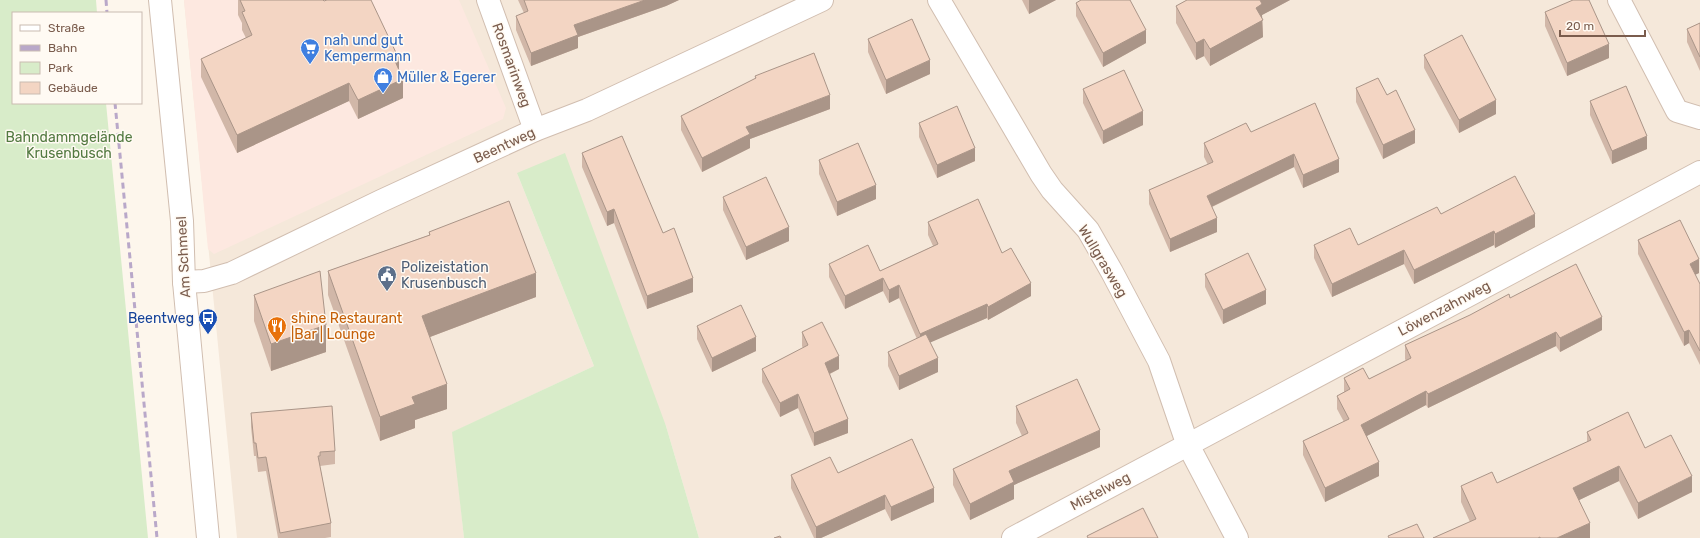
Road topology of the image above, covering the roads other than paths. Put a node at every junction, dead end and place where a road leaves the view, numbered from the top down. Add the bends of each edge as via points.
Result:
1 (160, 0) edge
2 (488, 0) edge
3 (822, 0) edge
4 (939, 0) edge
5 (1618, 0) edge
6 (1700, 118) edge
7 (535, 130) junction
8 (1700, 172) edge
9 (184, 282) junction
10 (1188, 444) junction
11 (208, 538) edge
12 (1013, 538) edge
13 (1237, 538) edge

1 - 9 street, Am Schmeel via 182,221
2 - 7 street, Rosmarinweg
3 - 7 street, Beentweg via 587,110
4 - 10 street, Wullgrasweg via 1041,174 1088,230 1112,272 1159,361
5 - 6 street via 1677,111
7 - 9 street, Beentweg via 232,273 204,281
8 - 10 street, Löwenzahnweg
9 - 11 street, Am Schmeel
10 - 12 street, Mistelweg
10 - 13 street, Wullgrasweg

